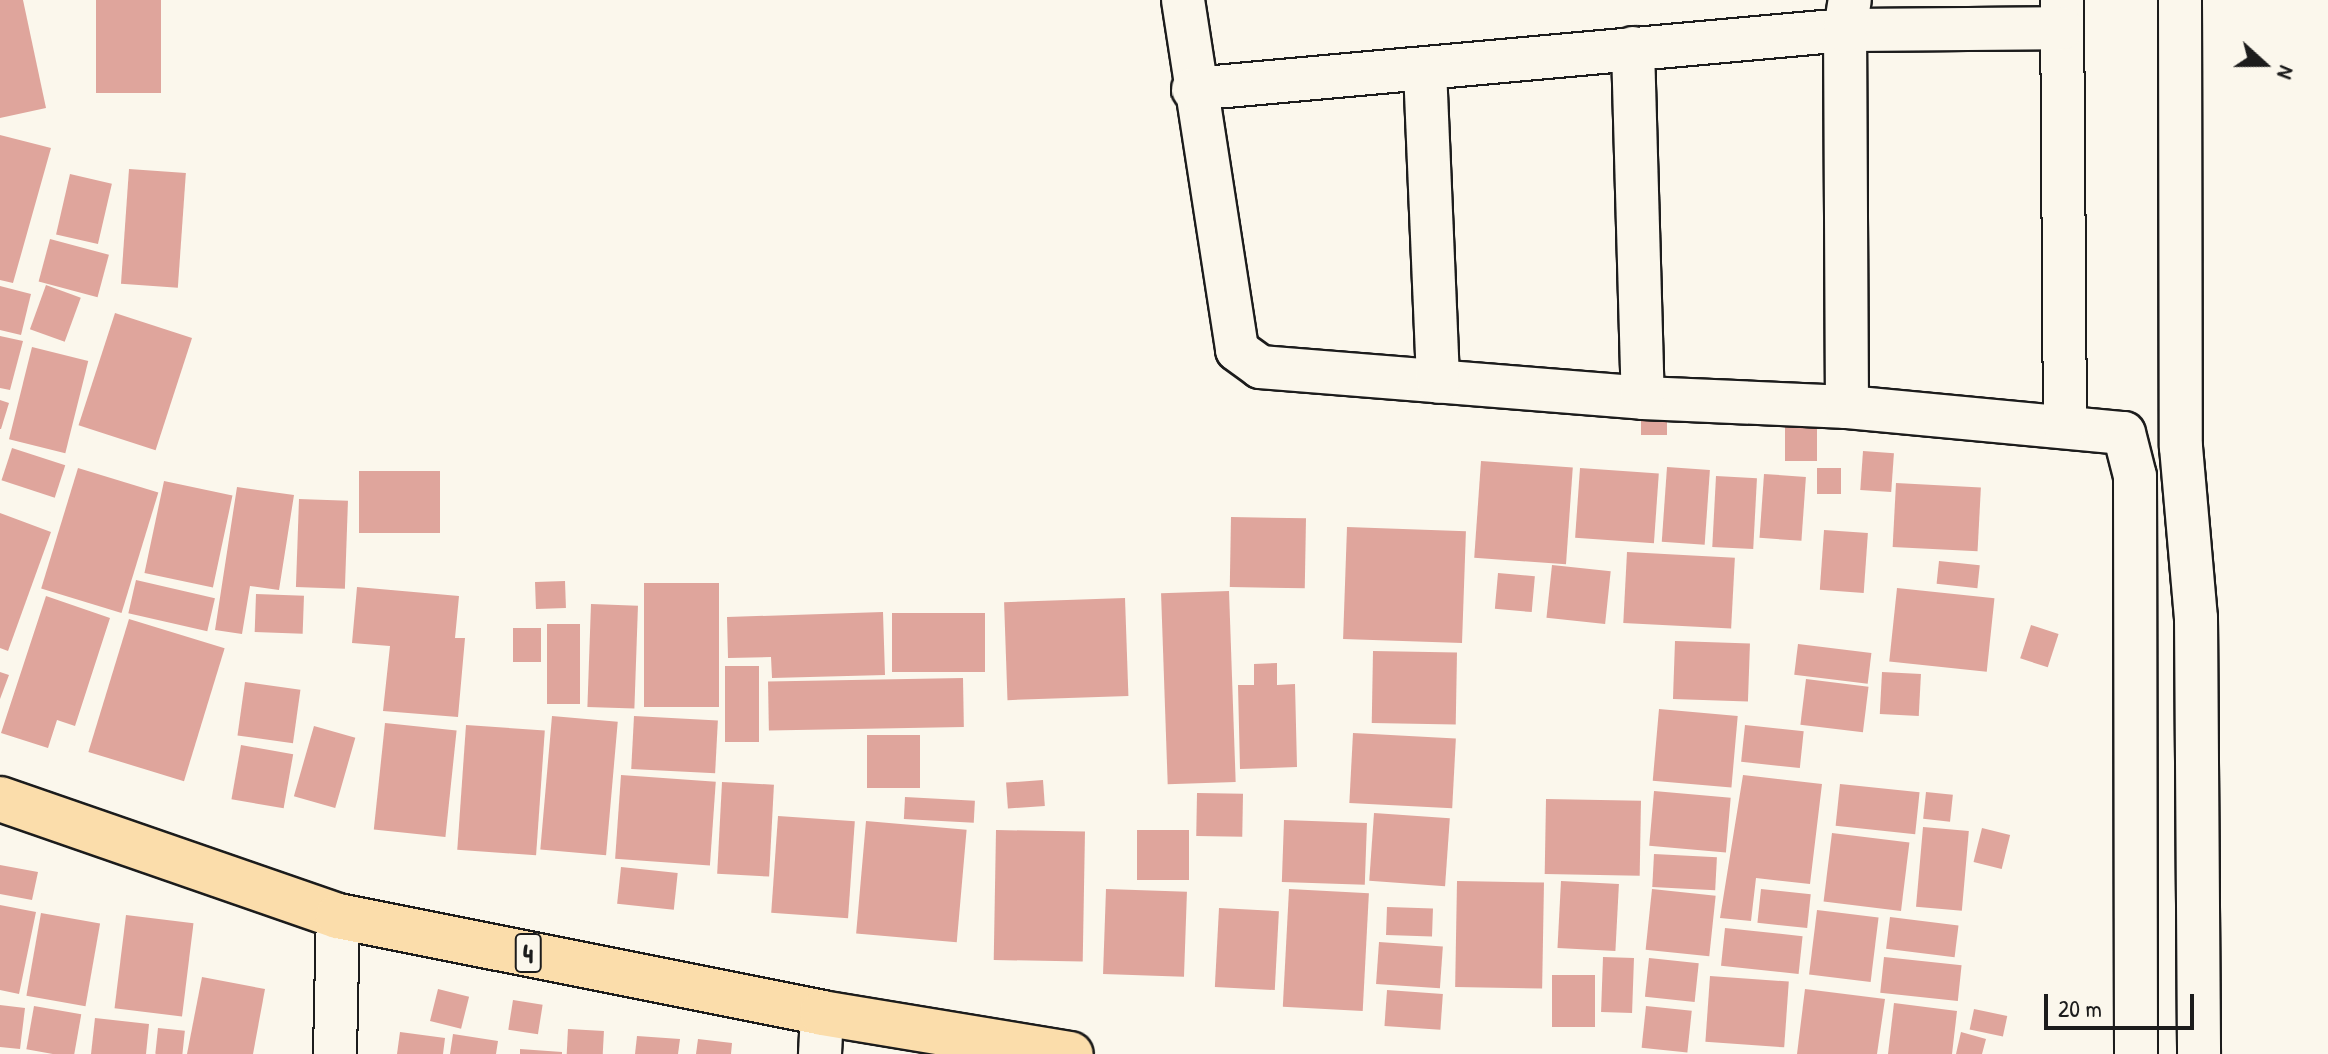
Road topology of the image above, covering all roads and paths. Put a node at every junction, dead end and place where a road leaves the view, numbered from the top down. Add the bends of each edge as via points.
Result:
1 (1183, 0) edge
2 (2180, 0) edge
3 (2062, 14) edge
4 (1848, 15) edge
5 (1633, 48) junction
6 (1425, 69) junction
7 (1193, 89) junction
8 (1438, 382) junction
9 (1643, 398) junction
10 (1847, 407) junction
11 (2065, 426) junction
12 (0, 799) edge
13 (338, 916) junction
14 (821, 1033) edge
15 (335, 1054) edge
16 (1069, 1054) edge
17 (2136, 1054) edge
18 (2199, 1054) edge

1 - 7 street
2 - 18 street via 2181,447 2196,618
3 - 4 street
3 - 11 street
4 - 5 street
4 - 10 street
5 - 6 street
5 - 9 street
6 - 7 street
6 - 8 street
7 - 8 street via 1237,350 1260,367
8 - 9 street
9 - 10 street
10 - 11 street
11 - 17 street via 2124,433 2133,456
12 - 13 highway, 4
13 - 14 highway, 4
13 - 15 street
14 - 16 highway, 4

